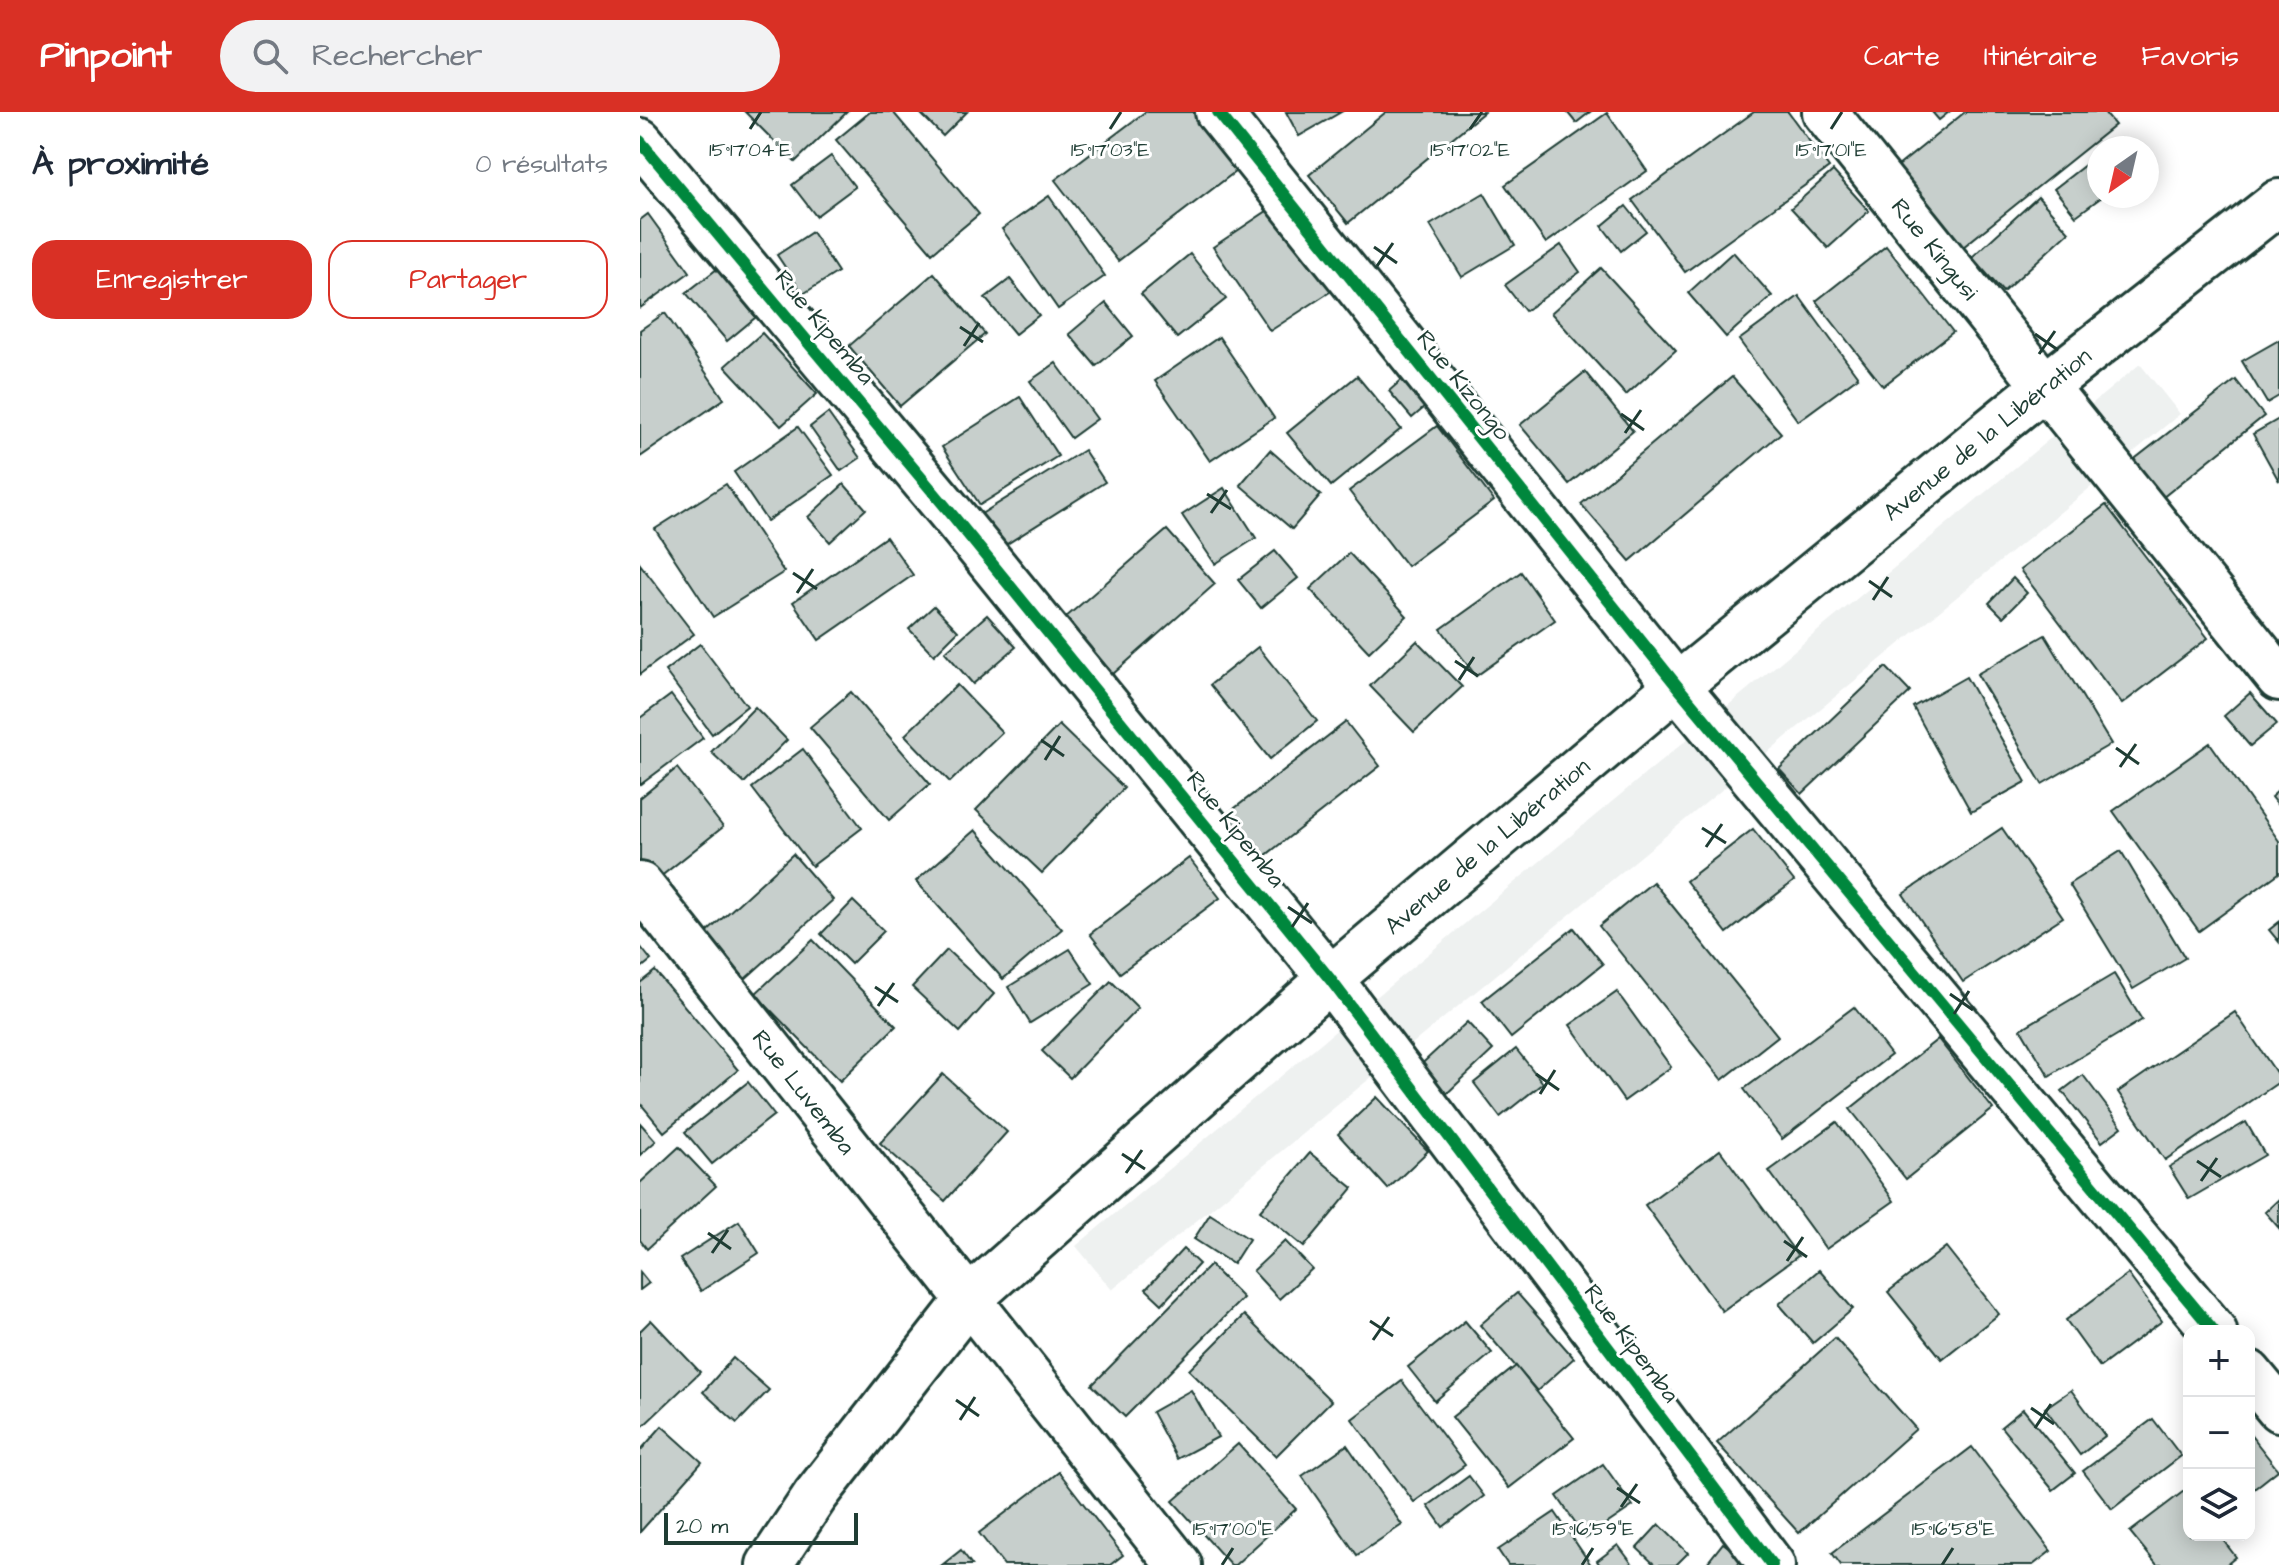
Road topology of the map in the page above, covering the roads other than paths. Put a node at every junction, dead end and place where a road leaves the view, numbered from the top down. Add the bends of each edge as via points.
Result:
1 (1218, 112) edge
2 (1825, 112) edge
3 (640, 141) edge
4 (2279, 202) edge
5 (2045, 386) junction
6 (2279, 678) edge
7 (1677, 686) junction
8 (640, 885) edge
9 (1330, 979) junction
10 (969, 1299) junction
11 (2209, 1325) edge
12 (2255, 1380) edge
13 (2279, 1409) edge
14 (769, 1565) edge
15 (1179, 1565) edge
16 (1772, 1565) edge

1 - 7 main road, Rue Kizongo
2 - 5 main road, Rue Kingusi
3 - 9 main road, Rue Kipemba
4 - 5 main road, Avenue de la Libération
5 - 6 main road, Rue Kingusi
5 - 7 main road, Avenue de la Libération
7 - 9 main road, Avenue de la Libération
7 - 11 main road, Rue Kizongo
8 - 10 main road, Rue Luvemba
9 - 10 main road, Avenue de la Libération
9 - 16 main road, Rue Kipemba
10 - 14 main road, Avenue de la Libération via 815,1496
10 - 15 main road, Rue Luvemba
12 - 13 main road

